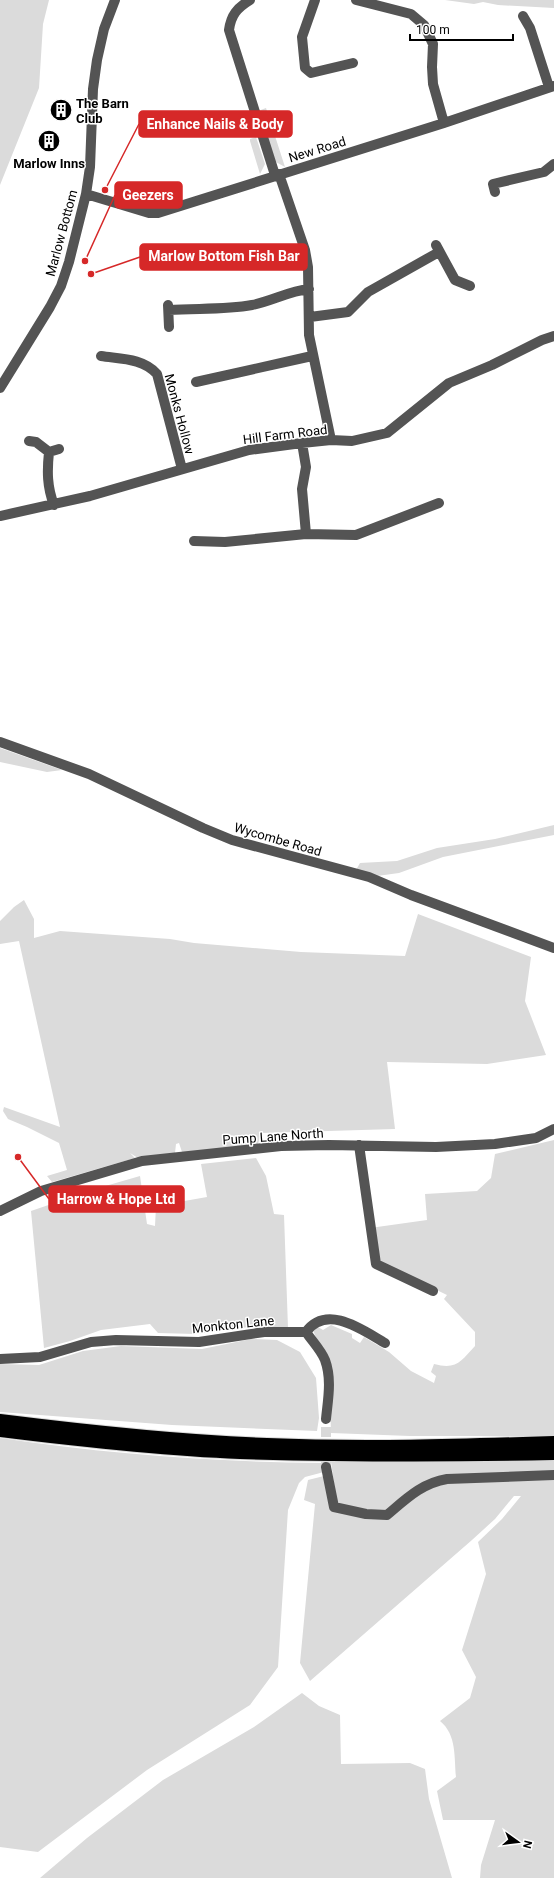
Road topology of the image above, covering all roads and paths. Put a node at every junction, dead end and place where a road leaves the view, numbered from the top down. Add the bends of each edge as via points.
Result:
1 (115, 0) edge
2 (250, 0) edge
3 (315, 0) edge
4 (356, 0) edge
5 (522, 14) dead end
6 (353, 63) dead end
7 (552, 87) edge
8 (444, 123) junction
9 (554, 164) edge
10 (277, 174) junction
11 (495, 192) dead end
12 (86, 194) junction
13 (470, 286) dead end
14 (309, 289) junction
15 (310, 317) junction
16 (169, 327) dead end
17 (554, 336) edge
18 (101, 356) dead end
19 (312, 356) junction
20 (196, 382) dead end
21 (0, 388) edge
22 (331, 440) junction
23 (29, 441) dead end
24 (302, 443) junction
25 (182, 469) junction
26 (434, 504) dead end
27 (54, 505) junction
28 (0, 516) edge
29 (306, 534) junction
30 (198, 539) dead end
31 (0, 742) edge
32 (554, 948) edge
33 (554, 1129) edge
34 (359, 1145) junction
35 (0, 1211) edge
36 (433, 1291) dead end
37 (306, 1332) junction
38 (385, 1343) dead end
39 (0, 1359) edge
40 (326, 1419) tunnel mouth
41 (0, 1420) edge
42 (0, 1431) edge
43 (554, 1442) edge
44 (554, 1454) edge
45 (326, 1467) tunnel mouth
46 (554, 1475) edge

1 - 12 street, Marlow Bottom via 104,29 97,60
2 - 10 street via 237,8 229,30
3 - 6 street via 302,38 306,50 305,68 311,73
4 - 8 street via 411,14 424,25 433,44 433,84
5 - 7 street via 530,28
7 - 8 street, New Road
8 - 10 street, New Road
9 - 11 street via 544,172 493,184
10 - 12 street, New Road via 149,213
10 - 14 street via 305,250
12 - 21 street, Marlow Bottom via 61,286
13 - 15 street via 455,280 438,248 368,292 348,312
14 - 15 street
14 - 16 street via 295,290 255,304 229,309 169,307
15 - 19 street
17 - 22 street, Hill Farm Road via 449,383 387,433 352,441
18 - 25 street, Monks Hollow via 129,364 150,366 157,374
19 - 20 street via 209,375
19 - 22 street
22 - 24 street, Hill Farm Road
23 - 27 street via 54,451 47,472
24 - 25 street, Hill Farm Road via 249,450
24 - 29 street via 306,467 302,489
25 - 27 street, Hill Farm Road
26 - 29 street via 356,535
27 - 28 street, Hill Farm Road
29 - 30 street via 259,535 225,542
31 - 32 street, Wycombe Road via 89,774 232,840 369,877
33 - 34 street, Pump Lane North via 536,1138 495,1144 436,1147
34 - 35 street, Pump Lane North via 281,1146 142,1161 41,1191
34 - 36 street via 376,1264
37 - 38 street via 315,1323 329,1319 338,1320
37 - 39 street, Monkton Lane via 264,1332 200,1342 91,1342 40,1357
37 - 40 street via 324,1359 328,1372 330,1387
41 - 43 highway via 85,1430 267,1444 464,1445
42 - 44 highway via 89,1442 239,1453
45 - 46 street via 334,1507 366,1514 387,1515 420,1488 434,1481

